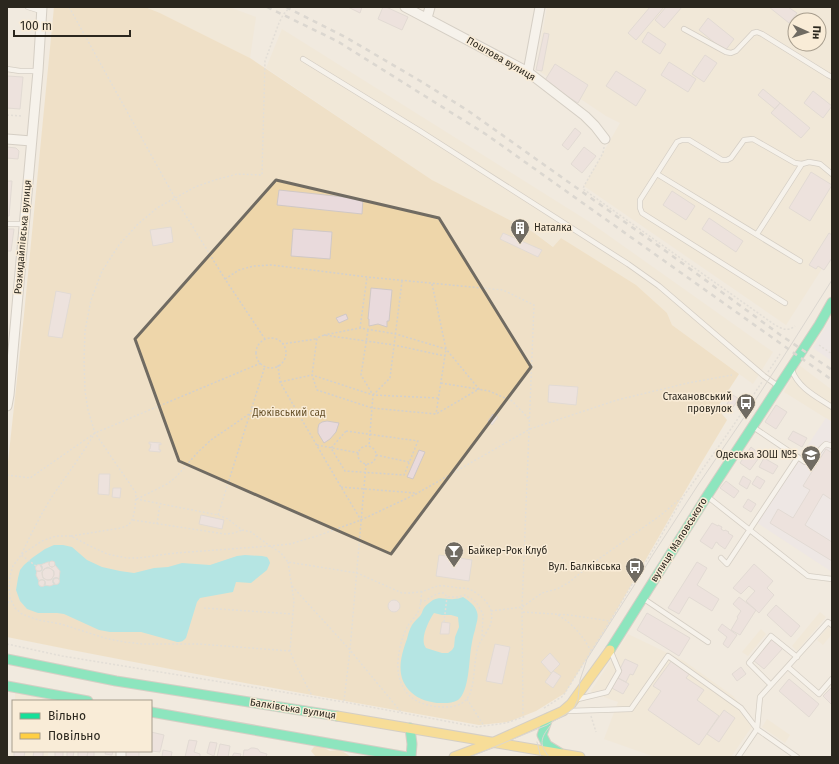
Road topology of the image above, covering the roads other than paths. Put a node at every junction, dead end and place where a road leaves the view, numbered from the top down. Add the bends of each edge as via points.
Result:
1 (28, 7) edge
2 (405, 7) edge
3 (430, 7) edge
4 (540, 7) edge
5 (41, 9) edge
6 (428, 18) junction
7 (684, 29) dead end
8 (302, 59) dead end
9 (7, 70) edge
10 (38, 71) junction
11 (528, 72) junction
12 (832, 77) edge
13 (7, 139) edge
14 (606, 139) road end
15 (31, 141) junction
16 (802, 164) junction
17 (657, 174) junction
18 (832, 174) edge
19 (7, 224) edge
20 (24, 224) junction
21 (757, 234) junction
22 (800, 261) dead end
23 (832, 302) edge
24 (784, 303) dead end
25 (792, 368) junction
26 (779, 387) junction
27 (8, 395) edge
28 (7, 406) edge
29 (832, 407) edge
30 (753, 426) junction
31 (832, 446) edge
32 (798, 457) junction
33 (707, 496) junction
34 (750, 530) junction
35 (721, 558) dead end
36 (832, 579) edge
37 (643, 598) junction
38 (830, 624) edge
39 (708, 642) dead end
40 (610, 650) junction
41 (797, 657) junction
42 (7, 659) edge
43 (788, 667) junction
44 (832, 679) edge
45 (771, 685) junction
46 (7, 686) edge
47 (83, 700) edge
48 (575, 700) junction
49 (563, 711) junction
50 (152, 712) edge
51 (548, 718) junction
52 (410, 728) junction
53 (757, 729) junction
54 (494, 742) junction
55 (562, 754) junction
56 (484, 756) dead end
57 (407, 757) edge
58 (411, 757) edge
59 (454, 757) edge
60 (580, 757) edge
61 (738, 757) edge
62 (797, 757) edge

1 - 5 lane
2 - 6 street, Поштова вулиця
3 - 6 street
4 - 11 street
5 - 10 street, Розкидайлівська вулиця
6 - 11 street, Поштова вулиця
7 - 12 lane via 731,53 736,52 753,33 757,32
8 - 26 lane via 628,264 659,286
9 - 10 lane
10 - 15 street, Розкидайлівська вулиця
11 - 14 street, Поштова вулиця via 585,116
13 - 15 street
15 - 20 street, Розкидайлівська вулиця
16 - 17 lane via 795,163 753,139 744,140 727,160 722,160 689,140 682,140 677,142
16 - 18 lane via 820,164
16 - 21 lane
17 - 21 lane
17 - 24 lane via 640,200 642,213
19 - 20 lane
20 - 27 street, Розкидайлівська вулиця
21 - 22 lane
23 - 25 main road, вулиця Маловського
25 - 26 main road, вулиця Маловського
25 - 29 lane via 795,377 806,391
26 - 30 main road, вулиця Маловського
27 - 28 street, Розкидайлівська вулиця
30 - 32 lane
30 - 33 main road, вулиця Маловського
31 - 32 lane via 822,446 809,462
32 - 34 lane
33 - 34 lane
33 - 37 main road, вулиця Маловського
34 - 35 lane via 727,564
34 - 36 lane via 808,576
37 - 39 lane
37 - 40 main road, вулиця Маловського
38 - 41 lane
40 - 48 main road, вулиця Маловського
40 - 48 lane via 618,671 607,692
41 - 43 lane
41 - 45 lane via 771,636 749,663
42 - 52 main road, Балківська вулиця via 116,680
43 - 44 lane via 819,694
43 - 45 lane
45 - 53 lane via 760,697
46 - 47 main road
48 - 49 main road, вулиця Маловського
49 - 51 main road, вулиця Маловського
49 - 53 lane via 631,709 668,656 741,708
50 - 57 main road
51 - 54 main road, вулиця Маловського
51 - 55 main road via 542,736 546,745
52 - 54 main road, Балківська вулиця
52 - 58 main road
53 - 61 lane
53 - 62 lane
54 - 55 main road, Балківська вулиця
54 - 56 main road
54 - 59 main road, вулиця Маловського
55 - 60 main road, Балківська вулиця

